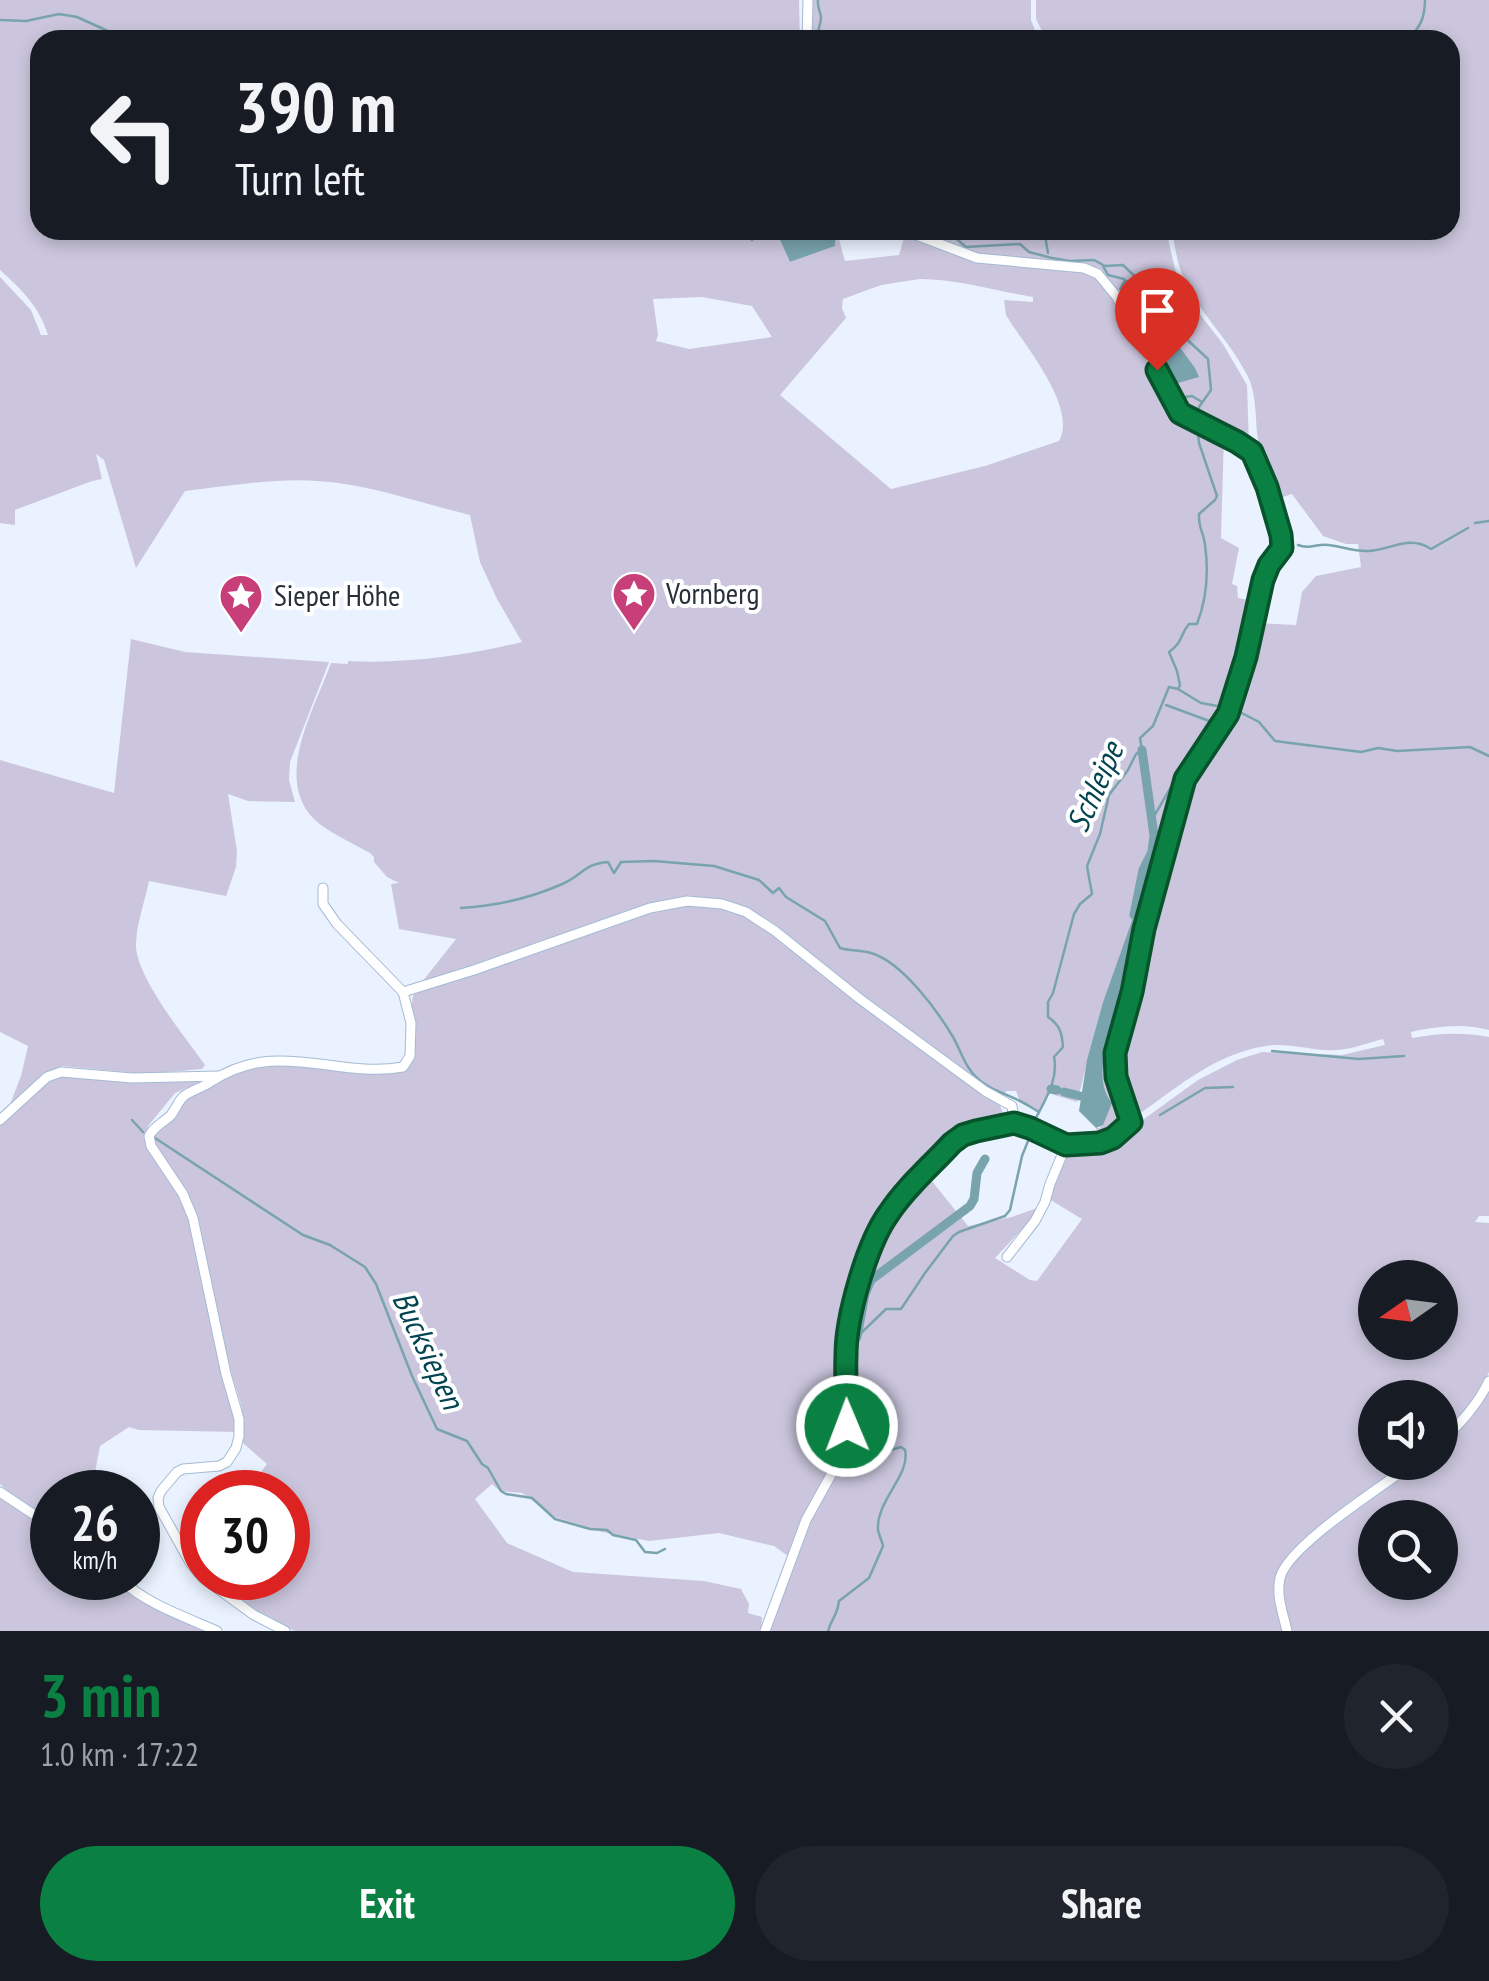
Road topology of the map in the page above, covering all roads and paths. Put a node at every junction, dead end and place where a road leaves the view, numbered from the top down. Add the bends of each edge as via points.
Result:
1 (808, 0) edge
2 (807, 30) edge
3 (929, 240) edge
4 (323, 888) dead end
5 (403, 992) junction
6 (219, 1076) junction
7 (0, 1120) edge
8 (1014, 1123) junction
9 (1066, 1145) junction
10 (1007, 1256) dead end
11 (1489, 1381) edge
12 (1458, 1423) edge
13 (180, 1470) edge
14 (181, 1470) edge
15 (1390, 1480) edge
16 (0, 1492) edge
17 (30, 1513) edge
18 (180, 1544) edge
19 (152, 1600) edge
20 (234, 1600) edge
21 (218, 1631) edge
22 (285, 1631) edge
23 (765, 1631) edge
24 (1286, 1631) edge

1 - 2 street
3 - 9 street via 977,258 1098,274 1180,413 1252,452 1281,535 1228,714 1185,779 1144,929 1115,1053 1131,1122 1100,1143
4 - 5 street via 337,924
5 - 6 street via 411,1023 410,1056 403,1066 256,1061
5 - 8 street via 650,908 722,904 775,930 1012,1106
6 - 7 street via 61,1072
6 - 14 street via 184,1097 148,1136 192,1218 239,1419 236,1448 226,1462
8 - 9 street
8 - 23 street via 952,1143 880,1227 847,1338 844,1442
9 - 10 street via 1035,1221
11 - 12 street
13 - 18 street via 158,1498
15 - 24 street via 1325,1527 1282,1570 1278,1593
16 - 17 street
19 - 21 street
20 - 22 street

